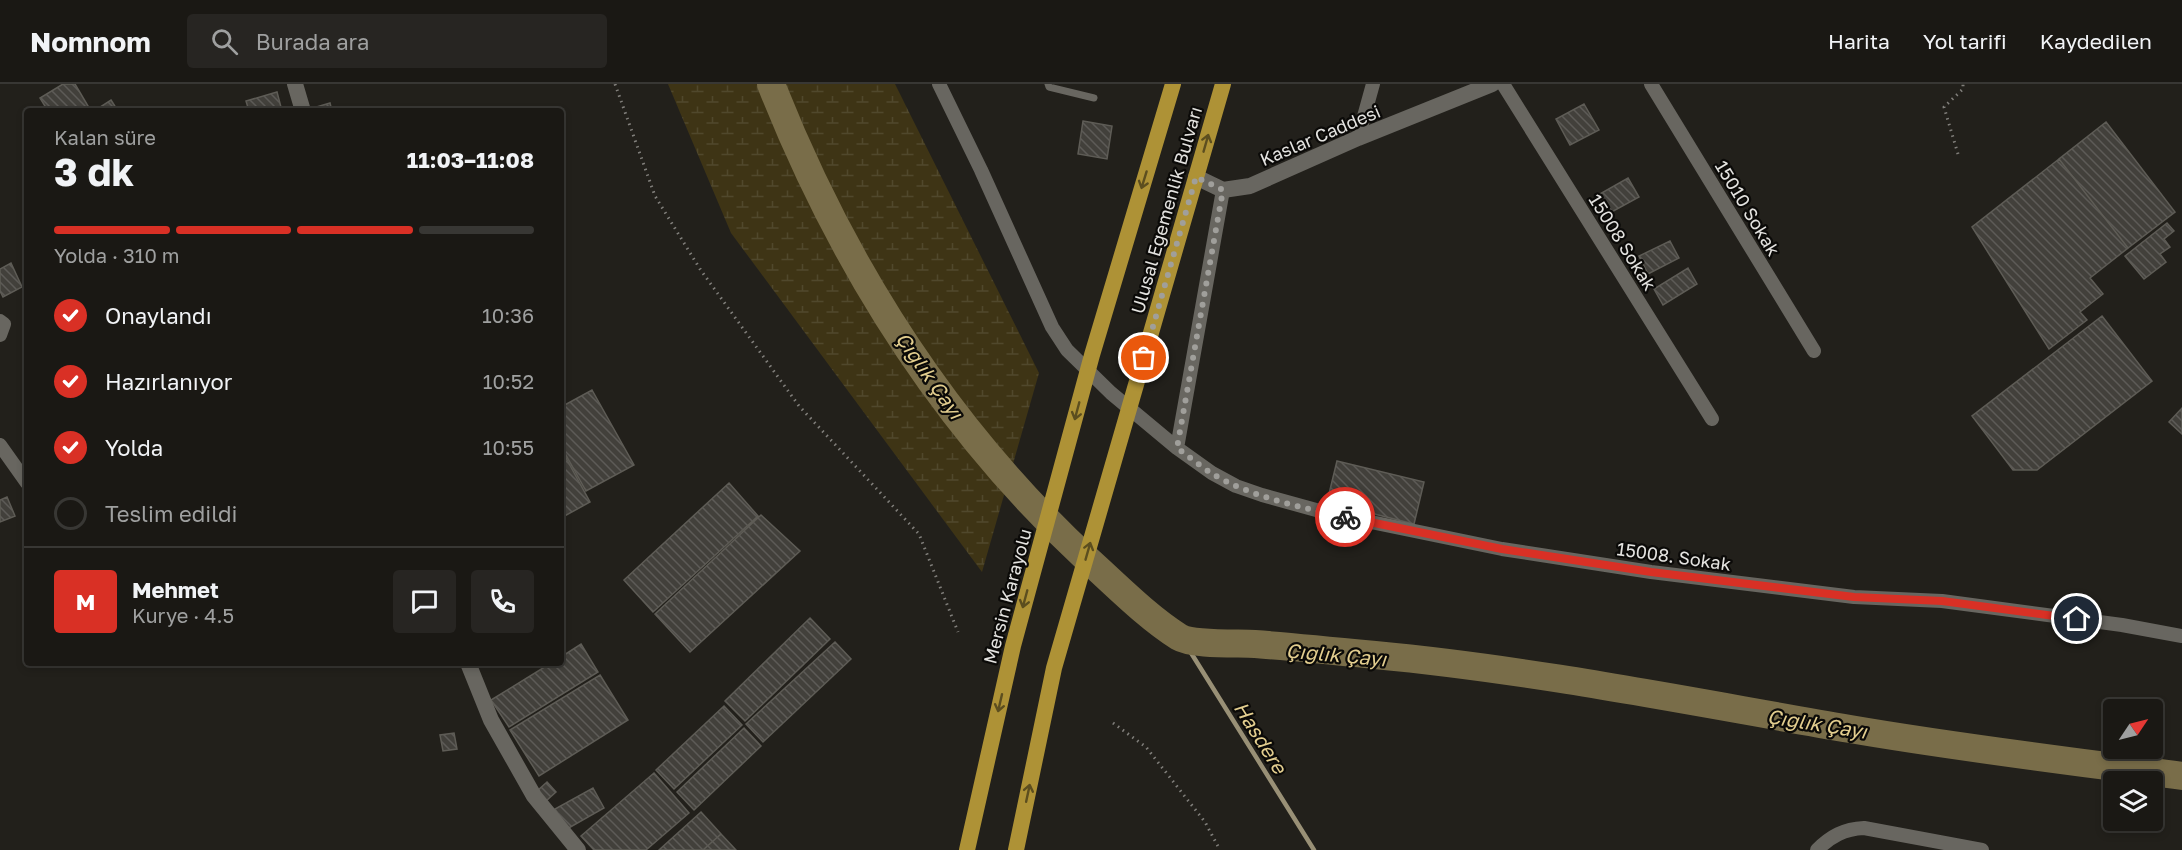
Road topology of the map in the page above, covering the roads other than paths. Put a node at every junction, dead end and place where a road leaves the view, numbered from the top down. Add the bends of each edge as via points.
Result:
1 (295, 84) edge
2 (939, 84) edge
3 (1048, 84) edge
4 (1173, 84) edge
5 (1223, 84) edge
6 (1374, 84) edge
7 (1492, 84) edge
8 (1503, 84) edge
9 (1651, 84) edge
10 (1094, 98) dead end
11 (302, 108) edge
12 (1358, 138) junction
13 (1196, 177) junction
14 (1223, 190) junction
15 (0, 321) edge
16 (0, 335) edge
17 (1814, 351) dead end
18 (1092, 355) joint
19 (1712, 419) dead end
20 (0, 445) edge
21 (1177, 448) junction
22 (24, 479) edge
23 (2182, 636) edge
24 (469, 666) edge
25 (578, 850) edge
26 (967, 850) edge
27 (1016, 850) edge
28 (1816, 850) edge
29 (1982, 850) edge

1 - 11 street
2 - 21 street, 15008. Sokak via 1052,327 1067,350
3 - 10 lane
4 -> 18 highway, Ulusal Egemenlik Bulvarı
13 -> 5 highway, Ulusal Egemenlik Bulvarı
6 - 12 street
7 - 12 street, Kaslar Caddesi
8 - 19 street, 15008 Sokak
9 - 17 street, 15010 Sokak
12 - 14 street, Kaslar Caddesi via 1250,186
13 - 14 street
27 -> 13 highway, Ulusal Egemenlik Bulvarı via 1054,668
14 - 21 street
15 - 16 street via 4,324
18 -> 26 highway, Mersin Karayolu via 1013,646
20 - 22 street
21 - 23 street, 15008. Sokak via 1212,473 1262,495 1327,513 1502,549 1854,597 1942,601
24 - 25 street via 491,720 534,796
28 - 29 street via 1835,834 1864,828

